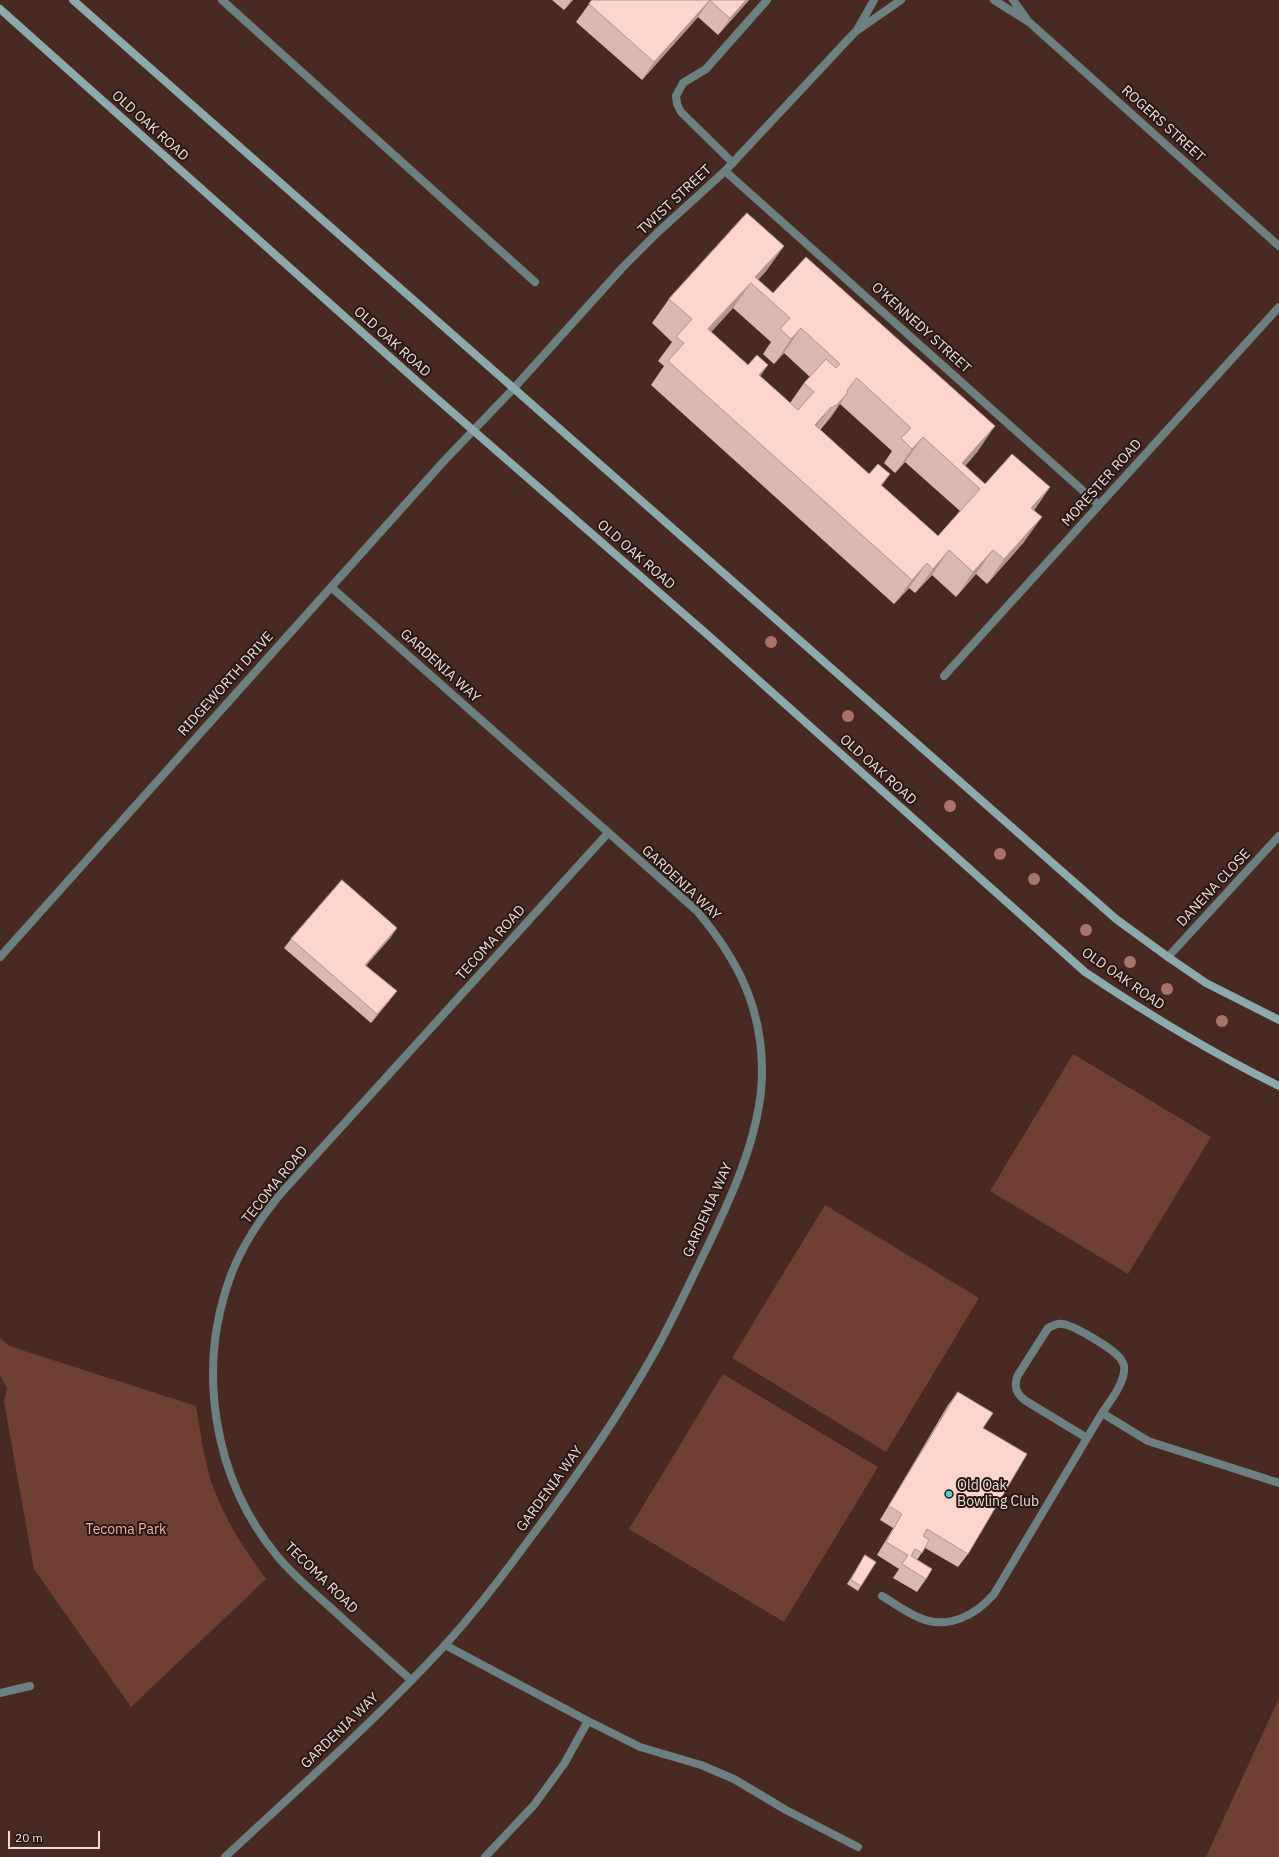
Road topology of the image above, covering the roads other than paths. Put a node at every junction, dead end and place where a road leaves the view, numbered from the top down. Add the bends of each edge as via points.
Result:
1 (73, 0) edge
2 (222, 0) edge
3 (767, 0) edge
4 (874, 0) edge
5 (901, 0) edge
6 (994, 0) edge
7 (1013, 0) edge
8 (0, 9) edge
9 (1029, 22) junction
10 (856, 32) junction
11 (733, 163) junction
12 (725, 171) junction
13 (1279, 246) edge
14 (535, 282) dead end
15 (1279, 307) edge
16 (514, 388) junction
17 (473, 430) junction
18 (1099, 505) junction
19 (331, 587) junction
20 (944, 676) dead end
21 (608, 833) junction
22 (1279, 836) edge
23 (0, 957) edge
24 (1168, 957) junction
25 (1279, 1020) edge
26 (1279, 1086) edge
27 (1102, 1413) junction
28 (1087, 1438) junction
29 (1279, 1483) edge
30 (882, 1596) dead end
31 (445, 1645) junction
32 (411, 1680) junction
33 (30, 1686) dead end
34 (0, 1694) edge
35 (588, 1721) junction
36 (858, 1847) dead end
37 (225, 1857) edge
38 (484, 1857) edge

1 - 16 main road
2 - 14 street
3 - 11 street via 706,69 683,83 676,96 681,112
4 - 10 street, TWIST STREET
5 - 10 street, TWIST STREET
6 - 9 street, ROGERS STREET
7 - 9 street, ROGERS STREET
8 - 17 main road, OLD OAK ROAD
9 - 13 street, ROGERS STREET
10 - 11 street, TWIST STREET
11 - 12 street, TWIST STREET
12 - 16 street, TWIST STREET via 623,267
12 - 18 street, O'KENNEDY STREET
15 - 18 street, MORESTER ROAD
16 - 17 street, TWIST STREET
16 - 24 main road via 1116,919
17 - 19 street, RIDGEWORTH DRIVE
17 - 26 main road, OLD OAK ROAD via 1086,972 1159,1021 1226,1060
18 - 20 street, MORESTER ROAD
19 - 21 street, GARDENIA WAY
19 - 23 street, RIDGEWORTH DRIVE
21 - 31 street, GARDENIA WAY via 697,911 734,960 757,1019 761,1046 760,1102 754,1129 726,1207 655,1352 620,1411 561,1498 494,1588
21 - 32 street, TECOMA ROAD via 262,1216 231,1274 221,1306 212,1371 214,1404 219,1438 228,1470 241,1501 278,1557 302,1582
22 - 24 street, DANENA CLOSE
24 - 25 main road via 1206,983
27 - 28 street
27 - 28 street via 1124,1374 1124,1365 1120,1357 1069,1325 1054,1324 1048,1328 1018,1375 1015,1389 1026,1401
27 - 29 street via 1148,1441
28 - 30 street via 994,1594 984,1606 959,1620 932,1622
31 - 32 street, GARDENIA WAY
31 - 35 street
32 - 37 street, GARDENIA WAY via 374,1718
33 - 34 street
35 - 36 street via 640,1747 700,1765 734,1779 786,1810
35 - 38 street via 564,1764 534,1805

